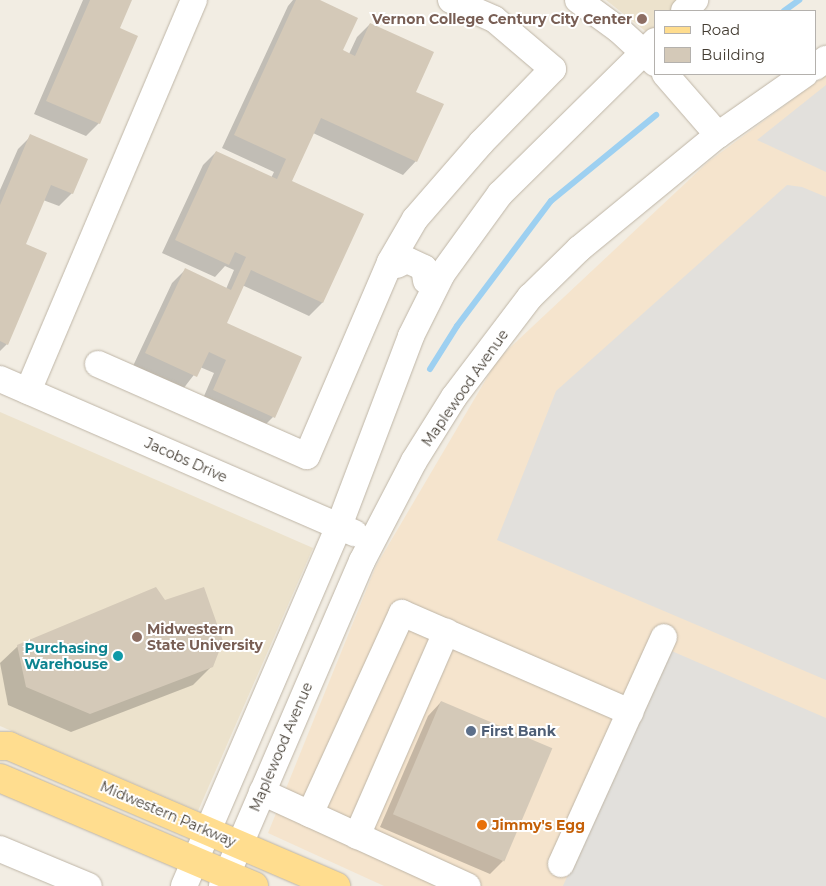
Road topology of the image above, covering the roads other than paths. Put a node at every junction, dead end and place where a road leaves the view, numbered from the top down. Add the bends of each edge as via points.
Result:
1 (194, 0) edge
2 (451, 0) edge
3 (578, 0) edge
4 (695, 0) edge
5 (685, 10) edge
6 (651, 52) edge
7 (665, 75) edge
8 (804, 75) edge
9 (718, 135) junction
10 (393, 264) junction
11 (431, 283) junction
12 (98, 364) dead end
13 (0, 379) edge
14 (28, 391) junction
15 (339, 526) junction
16 (372, 540) junction
17 (446, 632) junction
18 (664, 637) dead end
19 (630, 712) junction
20 (0, 746) edge
21 (0, 778) edge
22 (262, 792) junction
23 (310, 814) junction
24 (207, 831) junction
25 (357, 836) junction
26 (239, 845) junction
27 (0, 849) edge
28 (194, 860) junction
29 (561, 864) dead end
30 (224, 880) edge
31 (89, 886) edge
32 (184, 886) edge
33 (254, 886) edge
34 (336, 886) edge
35 (467, 886) edge

1 - 14 street
2 - 10 street via 494,18 553,69 481,143 415,219
3 - 6 street
4 - 5 street
6 - 11 street via 500,194
7 - 9 street
8 - 9 street, Maplewood Avenue
9 - 16 street, Maplewood Avenue via 579,249 530,298 454,397 414,461
10 - 11 street via 407,260 424,268
10 - 12 street via 307,456
11 - 15 street
13 - 14 street, Jacobs Drive
14 - 15 street, Jacobs Drive
15 - 16 street, Jacobs Drive
15 - 24 street
16 - 22 street, Maplewood Avenue
17 - 19 street
17 - 23 street via 402,613
17 - 25 street
18 - 19 street
19 - 29 street
20 - 24 main road, Midwestern Parkway via 9,746
21 - 28 main road
22 - 23 street
22 - 26 street, Maplewood Avenue
23 - 25 street
24 - 26 main road, Midwestern Parkway
24 - 28 street
25 - 35 street
26 - 30 street, Maplewood Avenue
26 - 34 main road, Midwestern Parkway
27 - 31 street
28 - 30 main road
28 - 32 street
30 - 33 main road

